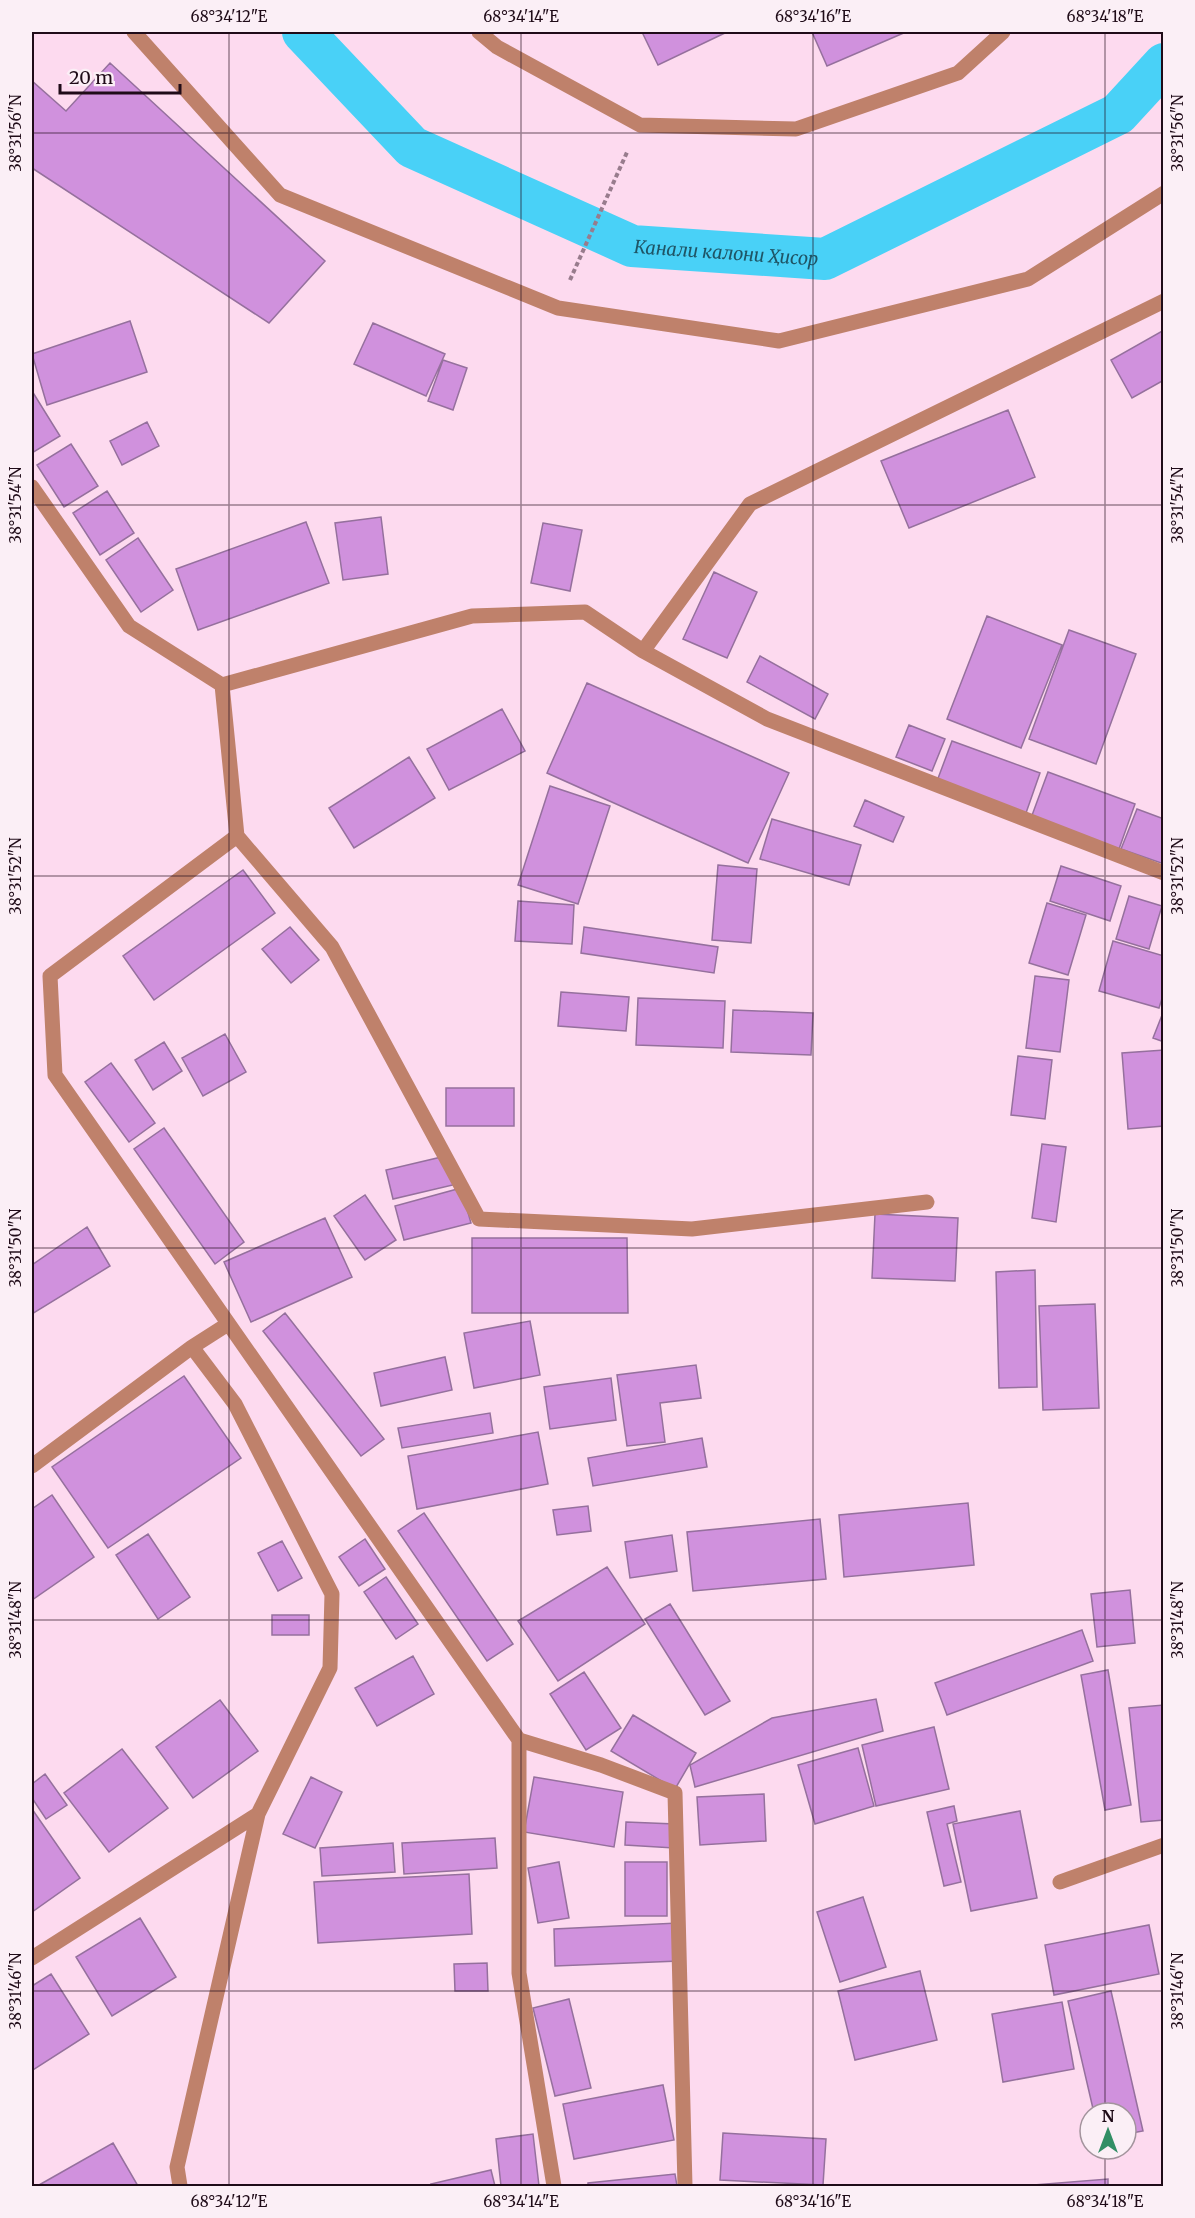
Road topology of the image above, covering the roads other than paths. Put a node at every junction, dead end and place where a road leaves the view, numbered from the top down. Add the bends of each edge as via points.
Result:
1 (134, 32) edge
2 (478, 32) edge
3 (1003, 32) edge
4 (1164, 193) edge
5 (1164, 301) edge
6 (32, 487) edge
7 (643, 651) junction
8 (222, 685) junction
9 (237, 836) junction
10 (1164, 873) edge
11 (927, 1202) dead end
12 (228, 1324) junction
13 (192, 1347) junction
14 (32, 1466) edge
15 (519, 1740) junction
16 (258, 1814) junction
17 (1164, 1845) edge
18 (1060, 1882) dead end
19 (32, 1958) edge
20 (180, 2187) edge
21 (554, 2187) edge
22 (685, 2187) edge

1 - 4 street via 280,195 558,308 779,341 1028,279
2 - 3 street via 497,47 640,125 796,129 958,73
5 - 7 street via 750,504
6 - 8 street via 129,626
7 - 8 street via 585,612 472,616
7 - 10 street via 767,719
8 - 9 street
9 - 11 street via 332,947 479,1219 692,1229
9 - 12 street via 50,975 55,1075
12 - 13 street
12 - 15 street
13 - 14 street
13 - 16 street via 235,1404 332,1593 330,1668
15 - 21 street via 519,1973
15 - 22 street via 675,1793
16 - 19 street
16 - 20 street via 177,2167
17 - 18 street

